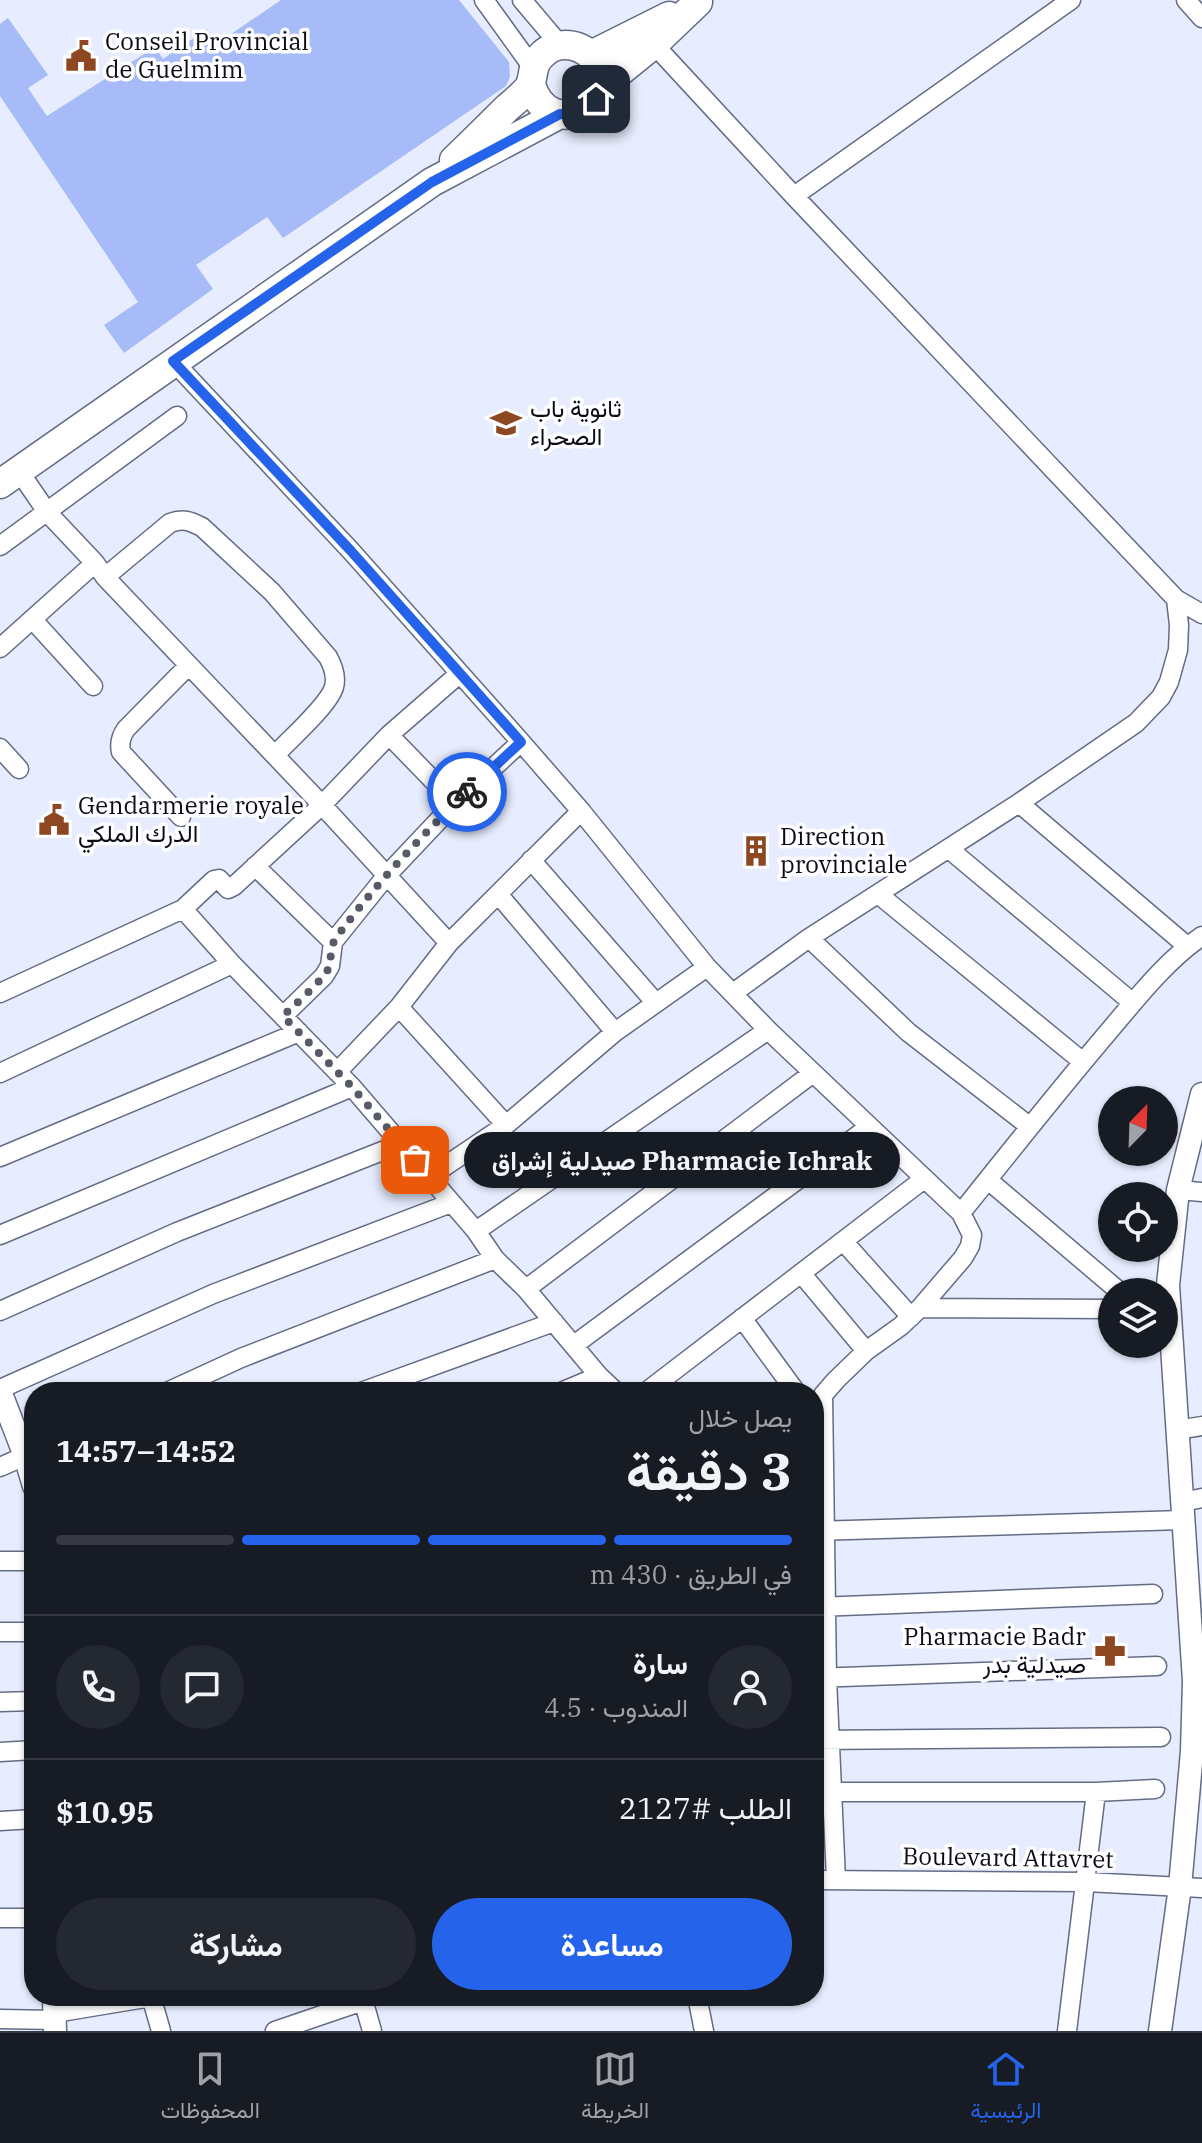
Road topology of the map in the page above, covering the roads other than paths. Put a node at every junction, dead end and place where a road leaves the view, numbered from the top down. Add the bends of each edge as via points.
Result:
1 (484, 0) edge
2 (522, 0) edge
3 (1071, 0) edge
4 (1186, 0) edge
5 (699, 1) edge
6 (1202, 18) edge
7 (648, 37) junction
8 (561, 46) junction
9 (591, 55) junction
10 (532, 76) junction
11 (601, 87) junction
12 (560, 114) junction
13 (432, 182) junction
14 (794, 196) junction
15 (173, 361) junction
16 (177, 416) dead end
17 (10, 477) edge
18 (47, 512) junction
19 (0, 546) edge
20 (100, 570) junction
21 (1176, 599) junction
22 (1202, 614) edge
23 (33, 620) junction
24 (0, 648) edge
25 (189, 665) junction
26 (459, 674) junction
27 (93, 686) dead end
28 (389, 735) junction
29 (521, 742) junction
30 (0, 748) edge
31 (275, 755) junction
32 (19, 769) dead end
33 (455, 803) junction
34 (1019, 803) junction
35 (322, 805) junction
36 (581, 811) junction
37 (181, 817) dead end
38 (949, 849) junction
39 (531, 860) junction
40 (255, 866) junction
41 (387, 875) junction
42 (498, 894) junction
43 (878, 894) junction
44 (183, 909) junction
45 (809, 938) junction
46 (1194, 941) edge
47 (333, 942) junction
48 (449, 943) junction
49 (232, 964) junction
50 (707, 967) junction
51 (0, 993) edge
52 (733, 993) junction
53 (655, 1002) junction
54 (1133, 1003) junction
55 (399, 1007) junction
56 (283, 1016) junction
57 (768, 1030) junction
58 (299, 1032) junction
59 (615, 1032) junction
60 (1083, 1062) junction
61 (337, 1072) junction
62 (0, 1073) edge
63 (813, 1073) junction
64 (352, 1087) junction
65 (1202, 1094) edge
66 (1199, 1117) edge
67 (506, 1125) junction
68 (1029, 1126) junction
69 (869, 1127) junction
70 (400, 1144) junction
71 (0, 1157) edge
72 (429, 1177) junction
73 (924, 1179) junction
74 (988, 1180) junction
75 (1178, 1190) joint
76 (1202, 1192) edge
77 (451, 1203) junction
78 (961, 1213) junction
79 (476, 1231) junction
80 (0, 1235) edge
81 (843, 1241) junction
82 (495, 1259) junction
83 (801, 1273) junction
84 (1104, 1278) edge
85 (526, 1289) junction
86 (1098, 1309) edge
87 (0, 1311) edge
88 (915, 1312) junction
89 (742, 1318) junction
90 (554, 1322) junction
91 (574, 1345) junction
92 (866, 1351) junction
93 (1171, 1358) edge
94 (599, 1376) junction
95 (189, 1382) edge
96 (389, 1382) edge
97 (585, 1382) edge
98 (605, 1382) edge
99 (659, 1382) edge
100 (789, 1382) edge
101 (0, 1390) edge
102 (824, 1390) edge
103 (1202, 1426) edge
104 (1177, 1430) junction
105 (24, 1441) edge
106 (24, 1457) edge
107 (0, 1467) edge
108 (1189, 1507) edge
109 (824, 1531) edge
110 (0, 1561) edge
111 (24, 1561) edge
112 (1153, 1594) dead end
113 (824, 1607) edge
114 (0, 1632) edge
115 (24, 1632) edge
116 (1157, 1666) dead end
117 (824, 1678) edge
118 (24, 1701) edge
119 (0, 1702) edge
120 (1161, 1737) dead end
121 (824, 1740) edge
122 (24, 1751) edge
123 (0, 1752) edge
124 (1155, 1789) dead end
125 (824, 1792) edge
126 (1096, 1792) junction
127 (824, 1799) edge
128 (24, 1820) edge
129 (0, 1821) edge
130 (824, 1880) edge
131 (836, 1880) junction
132 (1086, 1882) junction
133 (1191, 1888) edge
134 (0, 1918) edge
135 (24, 1918) edge
136 (100, 2006) edge
137 (154, 2006) edge
138 (344, 2006) edge
139 (365, 2006) edge
140 (699, 2006) edge
141 (55, 2015) edge
142 (0, 2019) edge
143 (161, 2031) edge
144 (275, 2031) edge
145 (372, 2031) edge
146 (704, 2031) edge
147 (1067, 2031) edge
148 (1160, 2031) edge

1 - 10 street
2 - 8 street
3 - 14 street
4 - 6 street
5 - 7 main road
7 - 9 main road
7 - 11 main road
7 - 14 street
8 - 9 main road
8 - 10 main road via 542,54
9 - 11 main road
10 - 12 main road via 542,106
10 - 13 main road
11 - 12 main road via 588,108
12 - 13 main road
13 - 15 main road
14 - 21 street
15 - 17 main road
15 - 26 street
16 - 18 street
17 - 18 street
18 - 19 street
18 - 20 street
20 - 23 street
20 - 25 street
20 - 31 street via 170,523 190,521 272,592 328,657 335,680 325,703
21 - 22 street
21 - 34 street via 1178,650 1161,697 1136,723
23 - 24 street
23 - 27 street
25 - 31 street
25 - 37 street via 126,729 119,746
26 - 28 street
26 - 29 street
28 - 33 street
28 - 35 street
29 - 33 street
29 - 36 street
30 - 32 street
31 - 35 street
33 - 41 street
34 - 38 street
34 - 46 street
35 - 40 street
35 - 41 street
36 - 39 street
36 - 50 street
38 - 43 street
38 - 54 street
39 - 42 street
39 - 53 street
40 - 44 street via 230,889 214,880
40 - 47 street
41 - 47 street
41 - 48 street
42 - 48 street
42 - 59 street
43 - 45 street
43 - 60 street
44 - 49 street
44 - 51 street
45 - 52 street
45 - 68 street via 908,1032
46 - 54 street
47 - 56 street via 324,976
48 - 55 street
49 - 56 street
49 - 62 street
50 - 52 street
50 - 53 street
52 - 57 street
53 - 59 street
54 - 60 street
55 - 61 street
55 - 67 street
56 - 58 street
57 - 63 street
57 - 79 street
58 - 61 street
58 - 71 street
59 - 67 street
60 - 68 street
61 - 64 street
63 - 69 street
63 - 85 street
64 - 70 street
64 - 80 street
65 - 66 street
66 - 75 street
67 - 72 street
68 - 74 street
69 - 73 street
69 - 91 street
70 - 72 street
70 - 87 street via 177,1232
72 - 77 street
73 - 78 street
73 - 81 street
74 - 78 street
74 - 84 street
75 - 76 street
77 - 79 street
77 - 101 street via 213,1294
78 - 88 street via 971,1232 970,1246
79 - 82 street
81 - 83 street
81 - 88 street
82 - 85 street
82 - 95 street
83 - 89 street
83 - 92 street
85 - 90 street
86 - 88 street
88 - 92 street
89 - 99 street
89 - 100 street
90 - 91 street
90 - 96 street
91 - 94 street
92 - 102 street
93 - 104 street
94 - 97 street
94 - 98 street
101 - 105 street
103 - 104 street
104 - 108 street
106 - 107 street
108 - 109 street
108 - 133 street via 1194,1681
110 - 111 street
112 - 113 street
114 - 115 street
116 - 117 street
118 - 119 street
120 - 121 street
122 - 123 street
124 - 126 street
125 - 126 street
126 - 132 street
127 - 131 street
128 - 129 street
130 - 131 street, Boulevard Attavret
131 - 132 street, Boulevard Attavret
132 - 133 street, Boulevard Attavret
132 - 147 street
133 - 148 street
134 - 135 street
136 - 141 street
137 - 143 street
138 - 144 street
139 - 145 street
140 - 146 street
141 - 142 street

